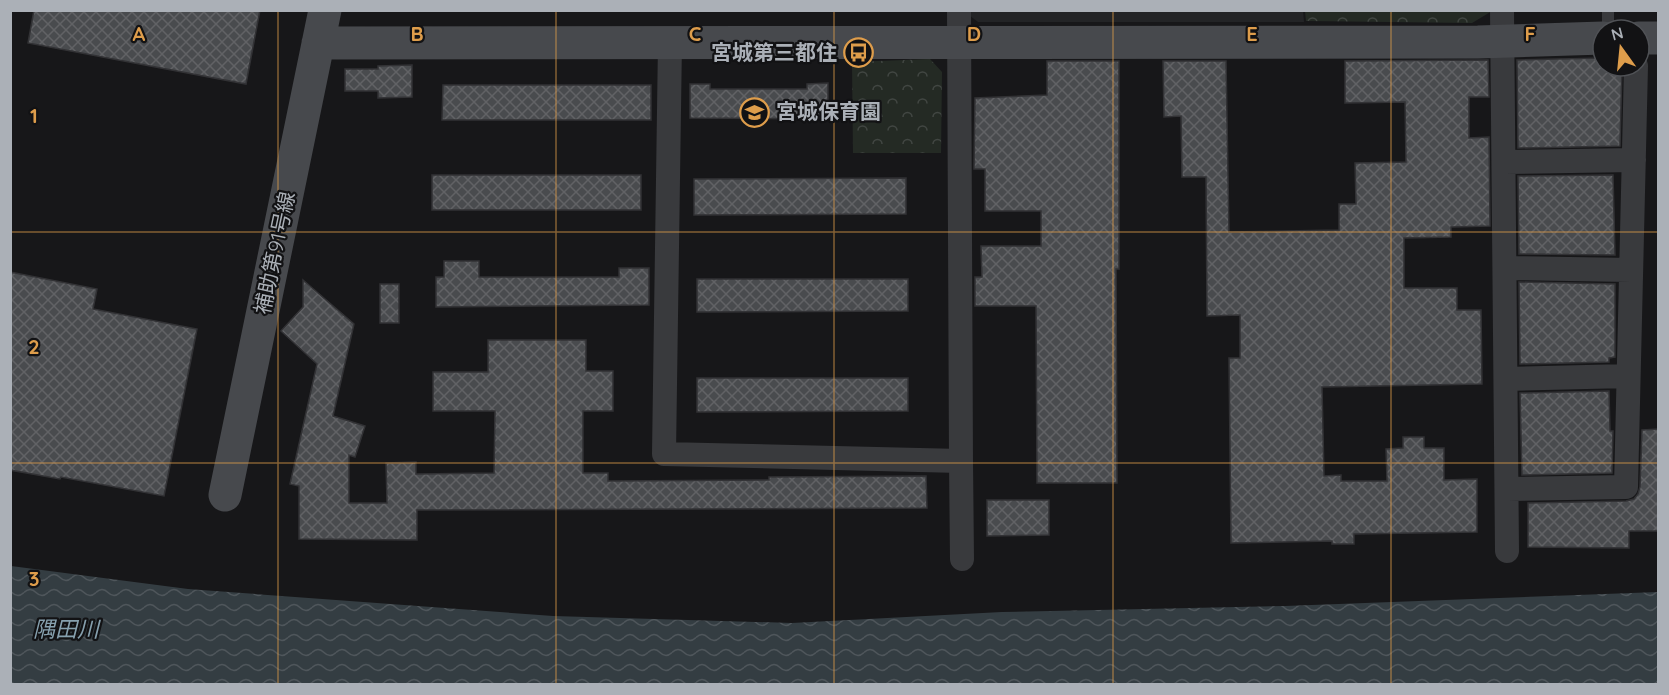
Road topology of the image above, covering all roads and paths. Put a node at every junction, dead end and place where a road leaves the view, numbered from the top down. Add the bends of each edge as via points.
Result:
1 (325, 10) edge
2 (959, 26) edge
3 (1502, 26) edge
4 (1591, 37) edge
5 (670, 42) junction
6 (318, 43) junction
7 (1636, 78) edge
8 (1634, 160) junction
9 (1505, 162) junction
10 (1505, 268) junction
11 (1631, 270) junction
12 (1628, 376) junction
13 (1506, 379) junction
14 (961, 461) junction
15 (1507, 489) junction
16 (225, 495) dead end
17 (1507, 551) dead end
18 (962, 559) dead end

1 - 6 street, 補助第91号線
2 - 3 street
2 - 5 street
2 - 14 street
3 - 4 street
3 - 9 street
5 - 6 street
5 - 14 street via 664,454
6 - 16 street, 補助第91号線
7 - 8 street
8 - 9 street
8 - 11 street
9 - 10 street
10 - 11 street
10 - 13 street
11 - 12 street
12 - 13 street
12 - 15 street via 1626,487
13 - 15 street
14 - 18 street
15 - 17 street

